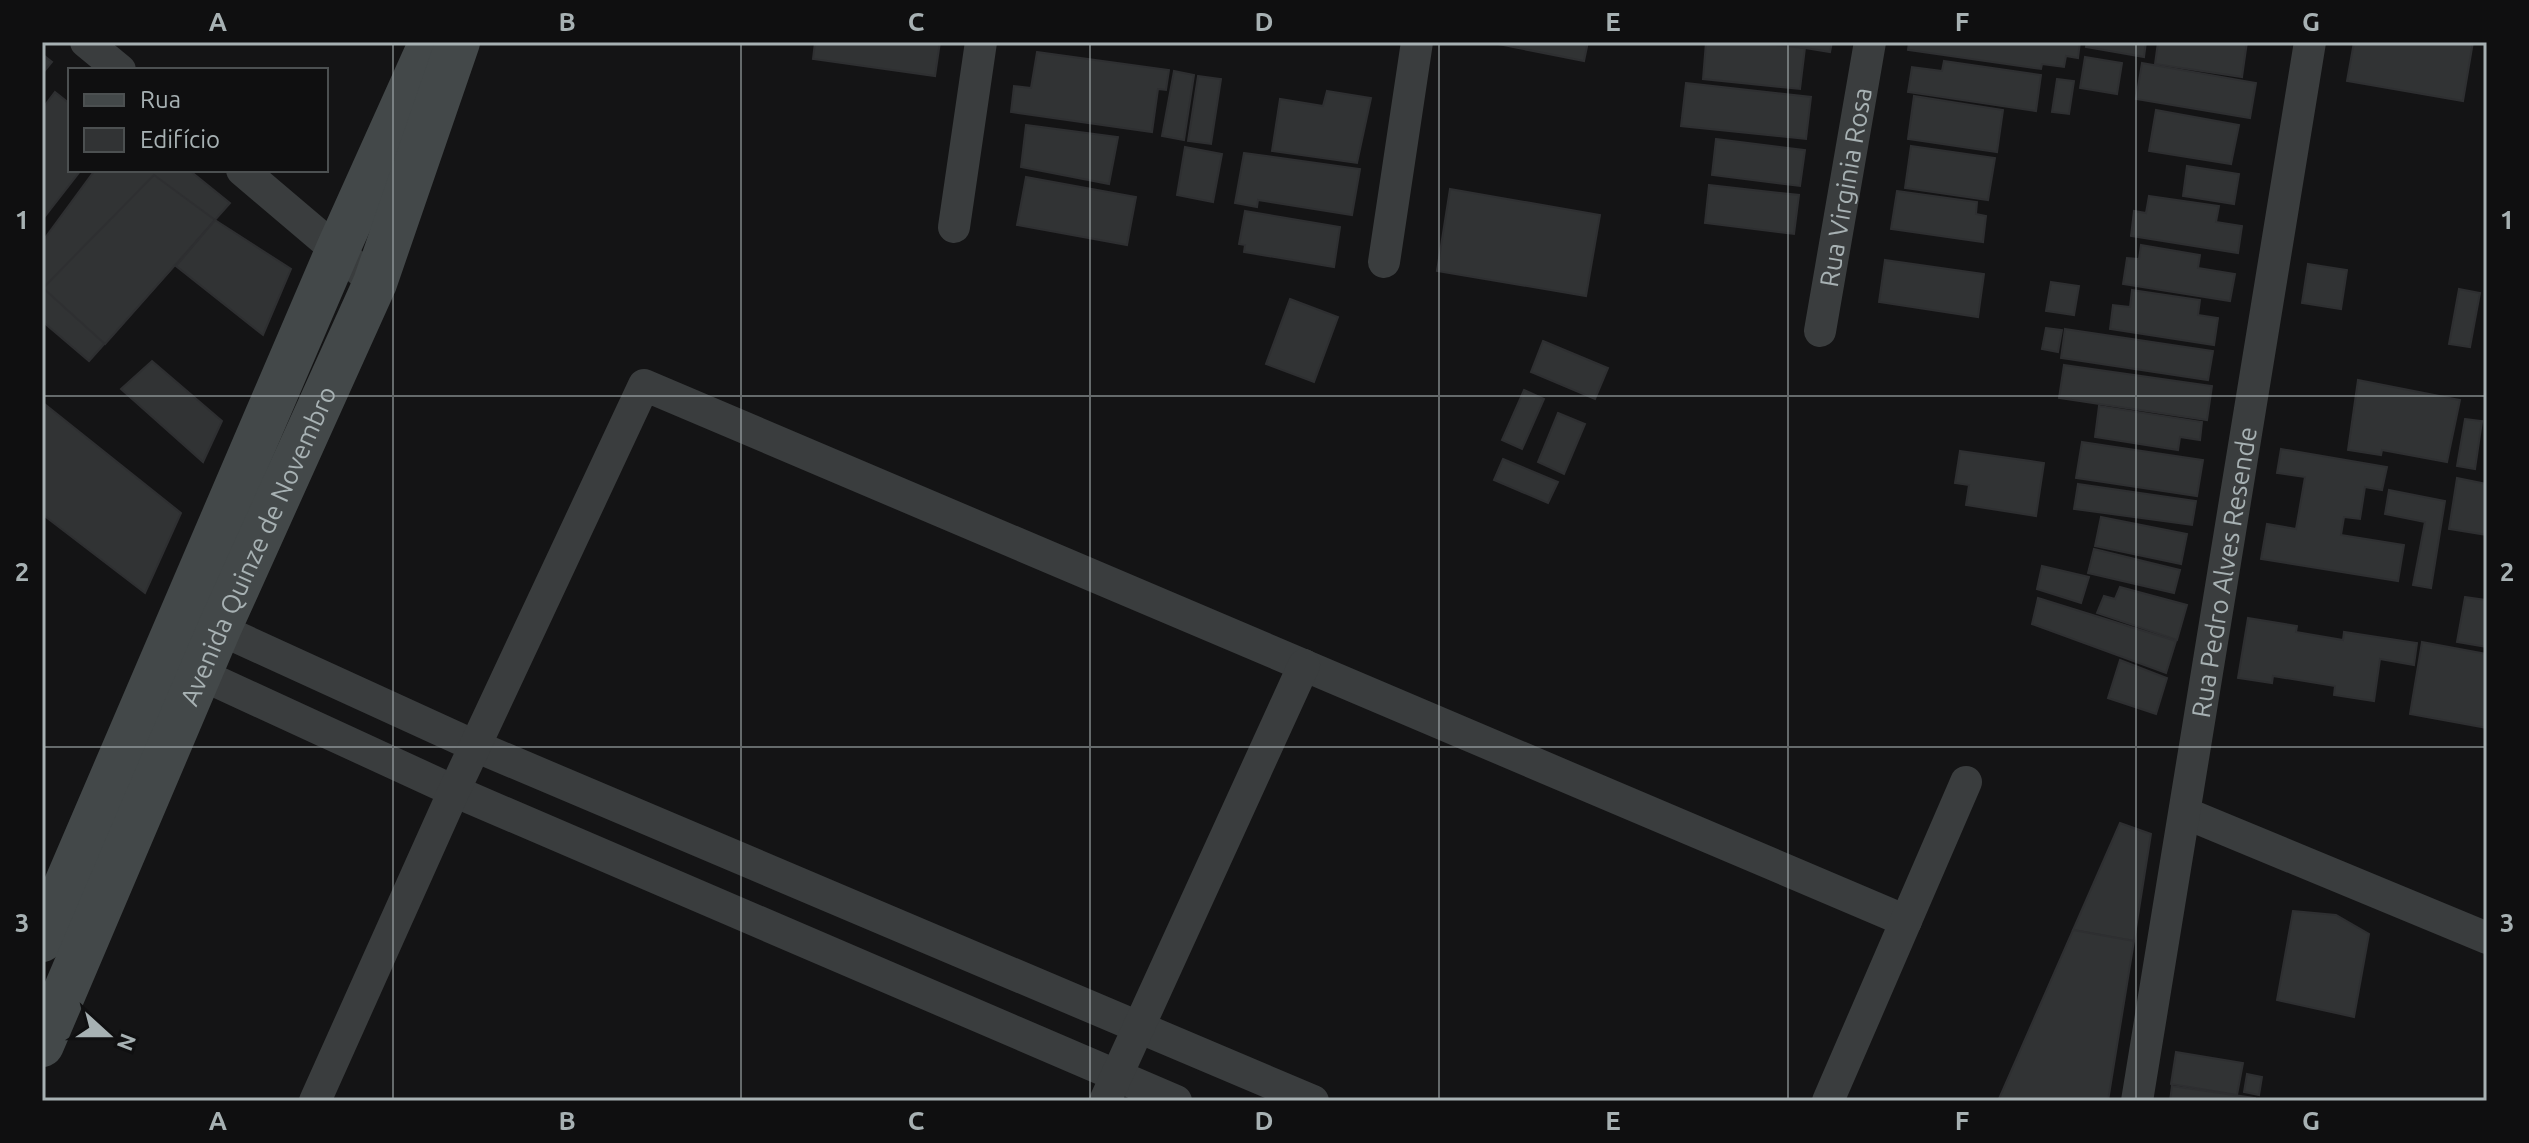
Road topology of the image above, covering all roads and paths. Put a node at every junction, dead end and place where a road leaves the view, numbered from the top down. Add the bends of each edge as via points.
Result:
1 (86, 42) edge
2 (431, 42) edge
3 (458, 42) edge
4 (981, 42) edge
5 (1417, 42) edge
6 (1870, 42) edge
7 (2310, 42) edge
8 (118, 68) edge
9 (244, 172) edge
10 (954, 227) dead end
11 (338, 249) junction
12 (1384, 262) dead end
13 (375, 283) junction
14 (1820, 331) dead end
15 (219, 629) junction
16 (1304, 665) junction
17 (200, 674) junction
18 (475, 746) junction
19 (1966, 782) dead end
20 (454, 791) junction
21 (2185, 813) junction
22 (1906, 921) junction
23 (2487, 938) edge
24 (42, 940) edge
25 (1138, 1025) junction
26 (42, 1045) edge
27 (1110, 1089) edge
28 (315, 1101) edge
29 (1176, 1101) edge
30 (1313, 1101) edge
31 (1828, 1101) edge
32 (2137, 1101) edge

1 - 8 street
2 - 11 main road, Avenida Quinze de Novembro
3 - 13 main road, Avenida Quinze de Novembro
4 - 10 street
5 - 12 street
6 - 14 street, Rua Virginia Rosa
7 - 21 street, Rua Pedro Alves Resende
9 - 11 street
11 - 13 street
11 - 24 main road, Avenida Quinze de Novembro
13 - 15 main road, Avenida Quinze de Novembro
15 - 17 main road, Avenida Quinze de Novembro
15 - 18 street
16 - 18 street via 644,385
16 - 22 street
16 - 25 street
17 - 20 street
17 - 26 main road, Avenida Quinze de Novembro
18 - 20 street
18 - 25 street
19 - 22 street
20 - 27 street
20 - 28 street
21 - 23 street
21 - 32 street, Rua Pedro Alves Resende
22 - 31 street
25 - 27 street
25 - 30 street
27 - 29 street

